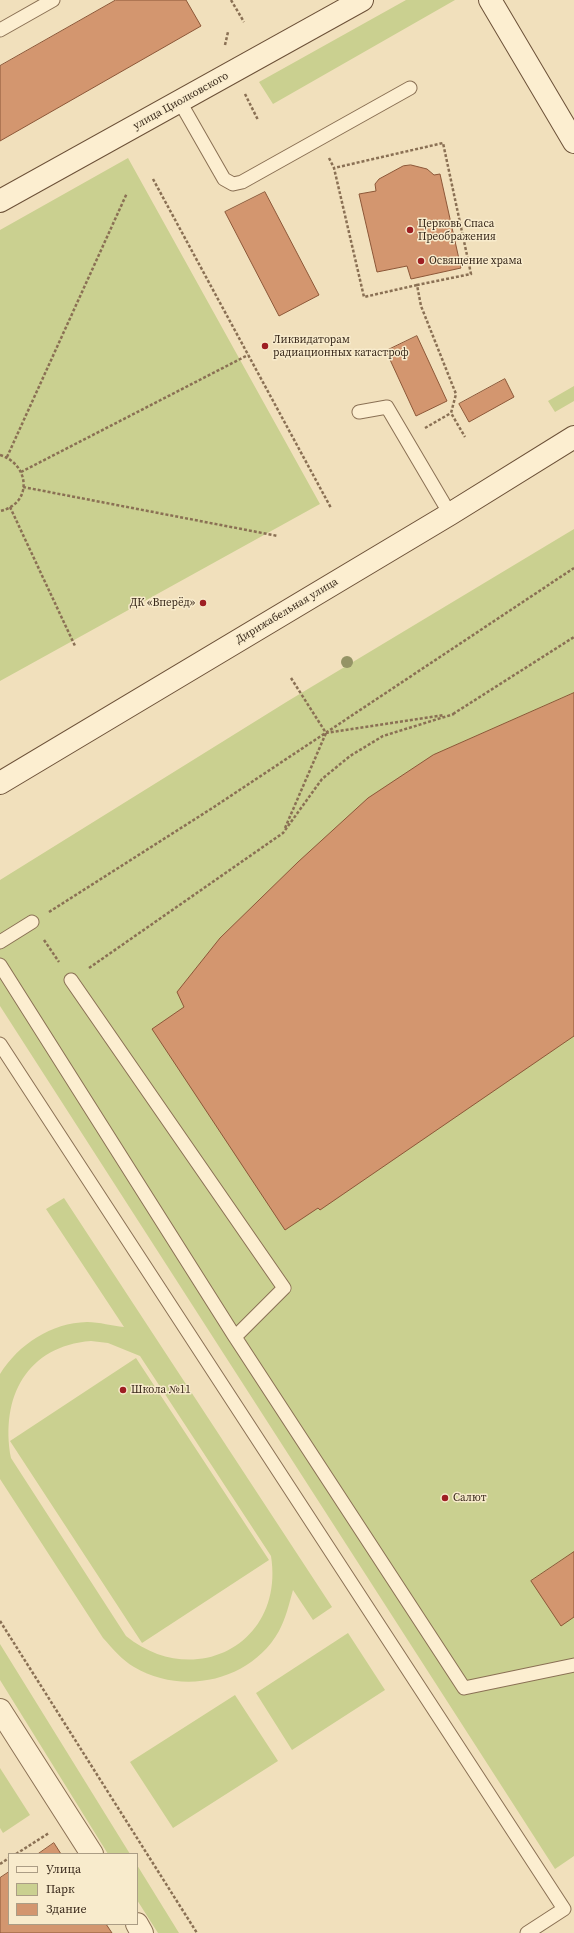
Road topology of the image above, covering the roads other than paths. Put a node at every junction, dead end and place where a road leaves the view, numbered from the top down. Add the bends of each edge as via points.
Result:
1 (53, 0) edge
2 (362, 0) edge
3 (490, 0) edge
4 (0, 30) edge
5 (410, 88) dead end
6 (180, 102) junction
7 (574, 142) edge
8 (0, 201) edge
9 (359, 412) dead end
10 (574, 437) edge
11 (450, 514) junction
12 (0, 783) edge
13 (32, 922) road end
14 (0, 942) edge
15 (0, 965) edge
16 (71, 980) road end
17 (0, 1044) edge
18 (235, 1338) junction
19 (574, 1665) edge
20 (0, 1710) edge
21 (91, 1853) edge
22 (569, 1906) edge
23 (527, 1933) edge

1 - 4 lane
2 - 6 street, улица Циолковского
3 - 7 street
5 - 6 lane via 242,182 232,184 224,179
6 - 8 street, улица Циолковского
9 - 11 lane via 388,407
10 - 11 street, Дирижабельная улица
11 - 12 street, Дирижабельная улица
13 - 14 lane
15 - 18 lane
16 - 18 lane via 284,1288
17 - 22 lane
18 - 19 lane via 464,1688
20 - 21 street
22 - 23 lane

